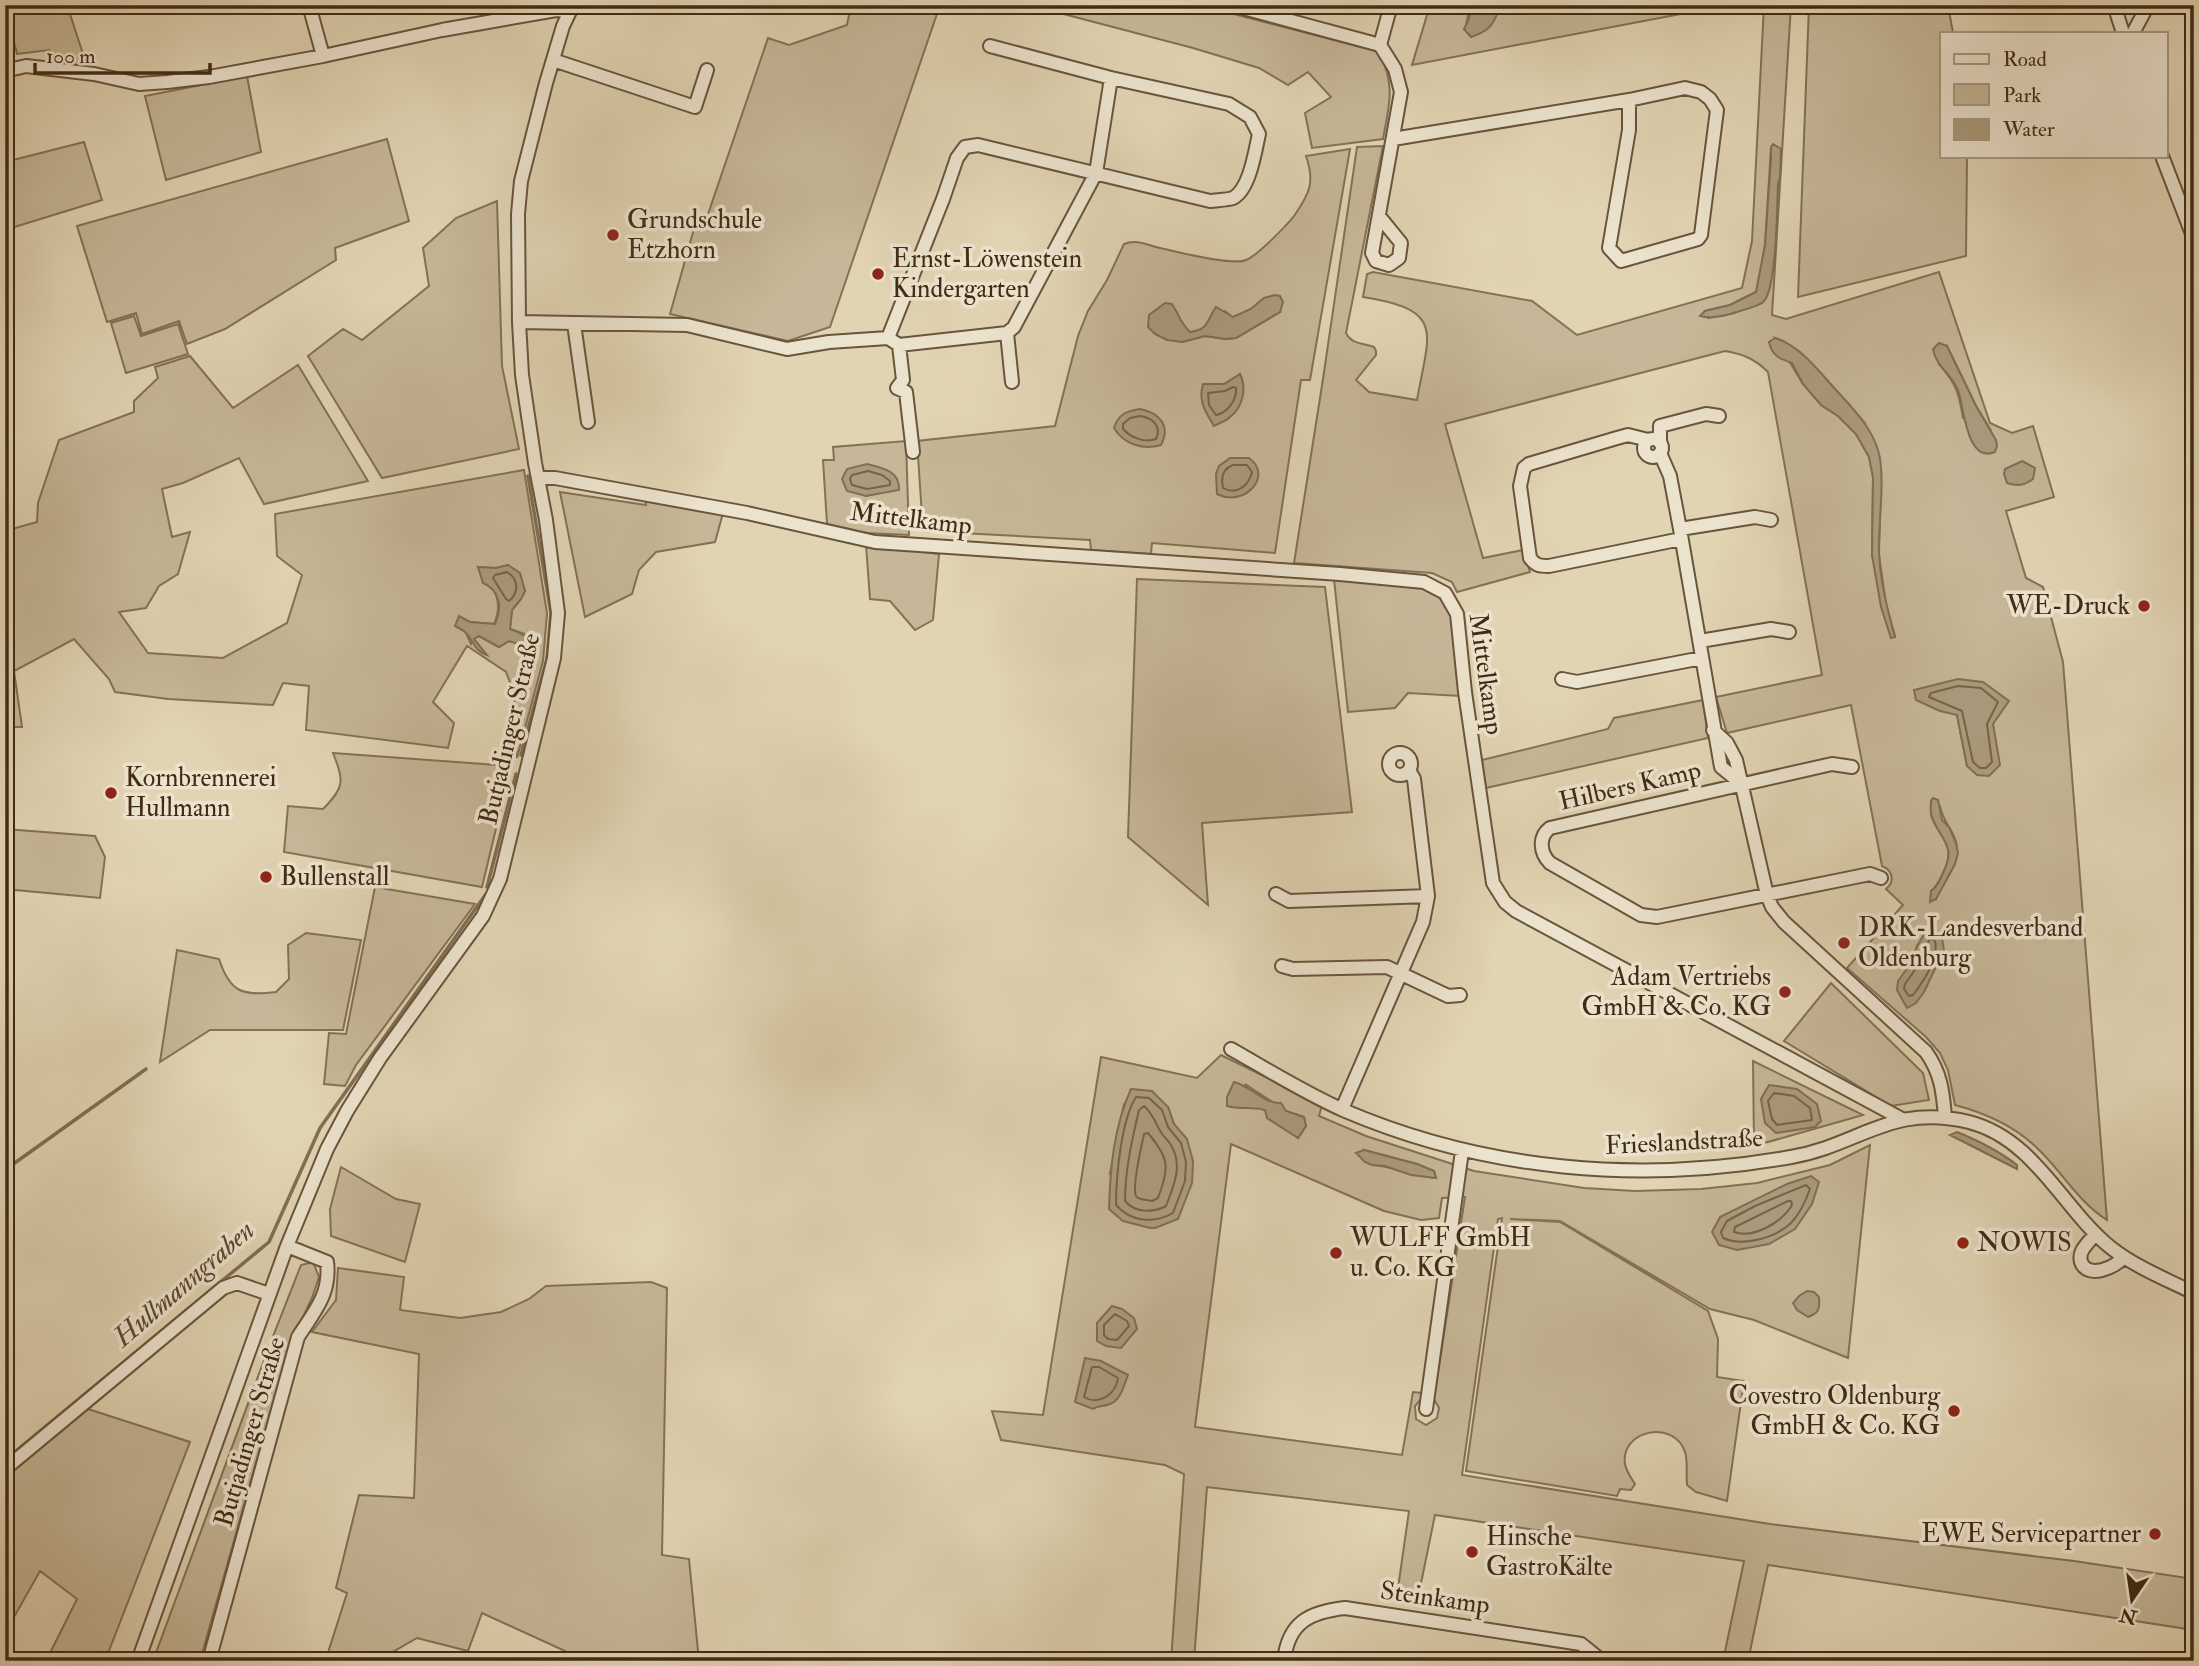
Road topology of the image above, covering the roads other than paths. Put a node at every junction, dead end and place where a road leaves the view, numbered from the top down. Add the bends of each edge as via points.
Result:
1 (309, 5) edge
2 (1232, 5) edge
3 (1391, 5) edge
4 (2114, 5) edge
5 (2148, 5) edge
6 (571, 8) edge
7 (2123, 32) edge
8 (2134, 32) edge
9 (1380, 45) junction
10 (990, 46) dead end
11 (323, 56) junction
12 (553, 60) junction
13 (707, 69) dead end
14 (5, 71) edge
15 (1111, 78) junction
16 (1629, 100) junction
17 (1393, 139) junction
18 (2163, 158) edge
19 (1096, 173) junction
20 (1380, 216) dead end
21 (2194, 239) edge
22 (519, 322) junction
23 (574, 324) junction
24 (1007, 333) junction
25 (893, 342) junction
26 (1013, 382) dead end
27 (1719, 416) dead end
28 (588, 422) dead end
29 (1656, 445) junction
30 (913, 452) dead end
31 (538, 478) junction
32 (1771, 520) dead end
33 (1681, 534) junction
34 (1789, 632) dead end
35 (1700, 641) junction
36 (1702, 658) junction
37 (1562, 679) dead end
38 (1853, 767) dead end
39 (1409, 771) dead end
40 (1742, 784) junction
41 (1881, 878) dead end
42 (1276, 894) dead end
43 (1767, 895) junction
44 (1428, 896) junction
45 (1282, 966) dead end
46 (1401, 974) junction
47 (1460, 995) dead end
48 (1231, 1049) dead end
49 (1342, 1109) junction
50 (1945, 1117) junction
51 (1902, 1119) junction
52 (1462, 1151) junction
53 (2096, 1234) junction
54 (286, 1246) junction
55 (2123, 1257) junction
56 (2194, 1293) edge
57 (269, 1294) junction
58 (1426, 1409) dead end
59 (5, 1469) edge
60 (138, 1661) edge
61 (209, 1661) edge
62 (1284, 1661) edge
63 (1602, 1661) edge

1 - 11 street
2 - 9 street
3 - 9 street
4 - 7 street
5 - 8 street
6 - 11 street
6 - 12 street, Butjadinger Straße
9 - 17 street via 1395,69 1401,92
10 - 15 street
11 - 14 street via 209,77 139,84 26,66
12 - 13 street via 695,107
12 - 22 street, Butjadinger Straße via 521,181
15 - 19 street
15 - 19 street via 1229,104 1250,117 1259,134 1245,185 1233,197 1210,201
16 - 16 street via 1629,130 1609,248 1621,261 1698,239 1717,110 1710,99 1692,88
16 - 17 street
17 - 20 street
18 - 21 street
19 - 24 street
19 - 25 street via 978,145 965,147 957,158
22 - 23 street
22 - 31 street, Butjadinger Straße
23 - 25 street via 687,325 787,349 829,342
23 - 28 street
24 - 25 street
24 - 26 street
25 - 30 street via 903,380 898,388 906,392
27 - 29 street via 1706,414 1660,426
29 - 33 street via 1670,476
29 - 33 street via 1628,435 1524,468 1520,486 1530,558 1534,564 1549,566
31 - 51 street, Mittelkamp via 747,513 875,542 1424,582 1445,593 1457,614 1493,883 1505,902
31 - 54 street, Butjadinger Straße via 558,613 554,658 500,879 472,933 347,1111
32 - 33 street via 1755,517
33 - 35 street
34 - 35 street via 1771,629
35 - 36 street
36 - 37 street via 1577,682
36 - 40 street via 1713,730 1727,743
38 - 40 street via 1832,764
39 - 44 street via 1414,779
40 - 43 street
40 - 43 street, Hilbers Kamp via 1550,828 1541,848 1550,863 1650,917
41 - 43 street via 1870,874
42 - 44 street via 1289,901
43 - 50 street via 1784,922 1926,1052 1942,1084
44 - 46 street via 1423,922
45 - 46 street via 1387,967
46 - 47 street via 1447,996
46 - 49 street
48 - 49 street, Frieslandstraße
49 - 52 street, Frieslandstraße
50 - 51 street
50 - 53 street via 2001,1136 2026,1155
51 - 52 street, Frieslandstraße via 1795,1156 1695,1169 1574,1168
52 - 58 street
53 - 55 street
53 - 55 street via 2081,1252 2084,1267 2097,1271
54 - 57 street, Butjadinger Straße
54 - 61 street, Butjadinger Straße via 327,1262 329,1278 321,1303 298,1337
55 - 56 street
57 - 59 street via 237,1283 226,1286
57 - 60 street, Butjadinger Straße
62 - 63 street, Steinkamp via 1289,1639 1304,1620 1324,1610 1345,1608 1581,1644

